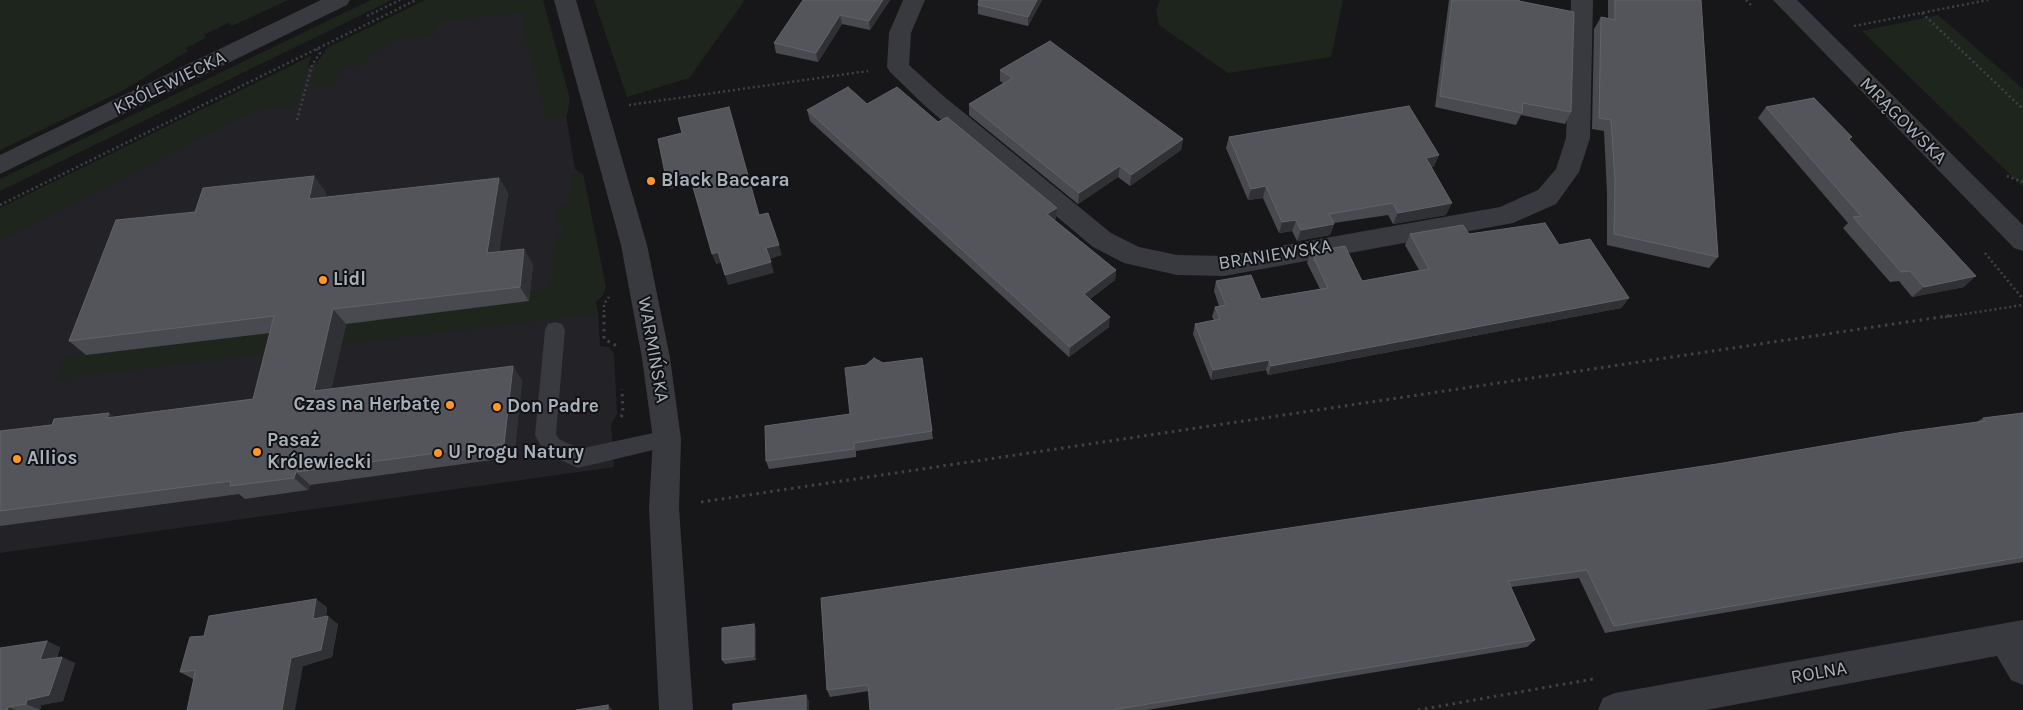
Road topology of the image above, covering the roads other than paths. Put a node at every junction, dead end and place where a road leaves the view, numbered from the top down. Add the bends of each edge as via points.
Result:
1 (339, 0) edge
2 (565, 0) edge
3 (914, 0) edge
4 (1582, 0) edge
5 (1784, 0) edge
6 (0, 165) edge
7 (2023, 242) edge
8 (555, 330) dead end
9 (667, 438) junction
10 (2014, 638) edge
11 (2023, 668) edge
12 (676, 710) edge
13 (1615, 710) edge

1 - 6 street, KRÓLEWIECKA
2 - 9 street, WARMIŃSKA via 634,246 656,358
3 - 4 street, BRANIEWSKA via 900,33 898,67 933,100 1102,240 1133,256 1177,265 1224,266 1504,216 1547,197 1568,172 1578,138
5 - 7 street, MRĄGOWSKA
8 - 9 lane via 546,435 552,446 578,459
9 - 12 street, WARMIŃSKA via 664,508
10 - 11 street
10 - 13 street, ROLNA

